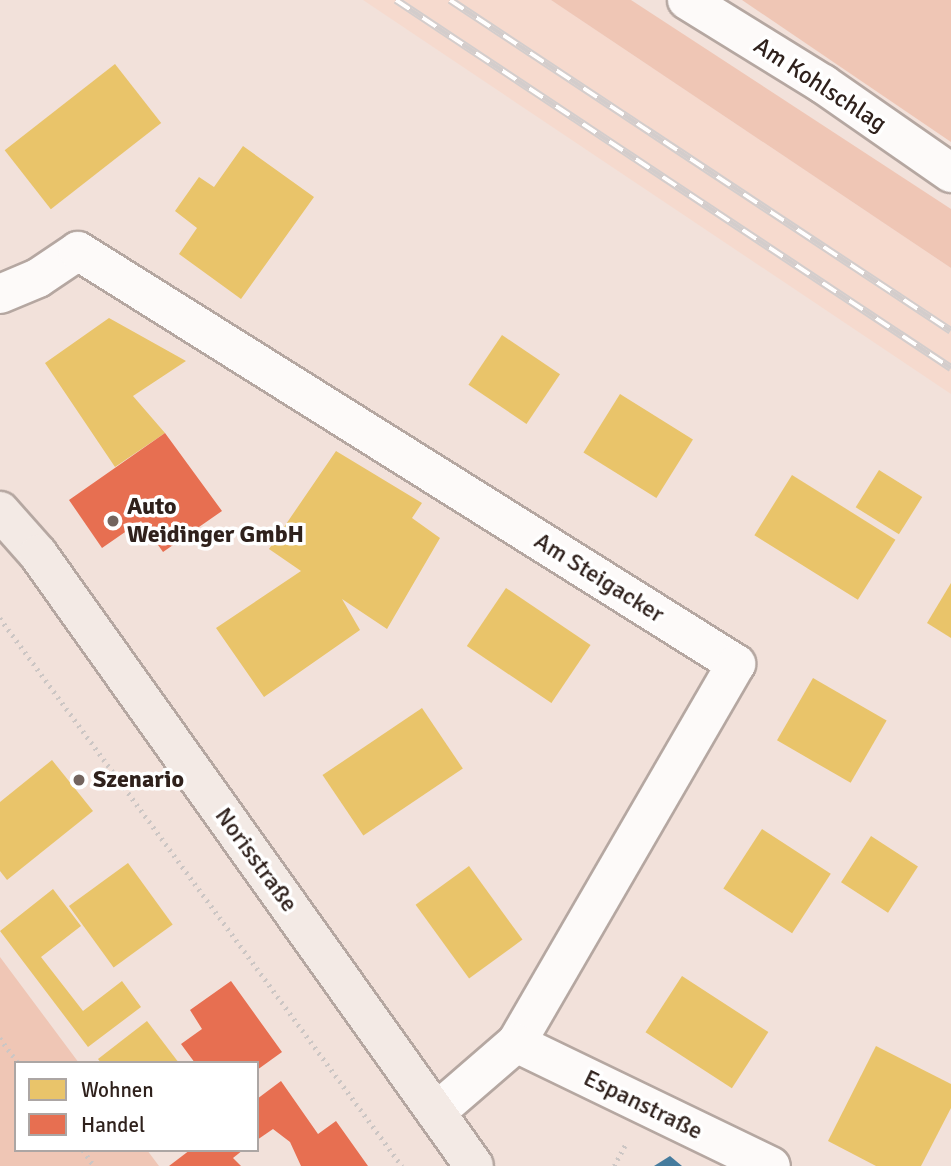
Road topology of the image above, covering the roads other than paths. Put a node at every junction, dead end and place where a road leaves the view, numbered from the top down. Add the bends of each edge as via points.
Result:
1 (688, 0) edge
2 (951, 173) edge
3 (0, 293) edge
4 (0, 482) edge
5 (0, 512) edge
6 (38, 554) junction
7 (516, 1043) junction
8 (436, 1112) junction
9 (474, 1166) edge
10 (771, 1166) edge

1 - 2 street, Am Kohlschlag
3 - 7 street, Am Steigacker via 38,278 78,251 736,664
4 - 6 main road, Norisstraße
5 - 6 main road, Norisstraße
6 - 8 main road, Norisstraße
7 - 8 street, Am Steigacker
7 - 10 street, Espanstraße
8 - 9 main road, Norisstraße

